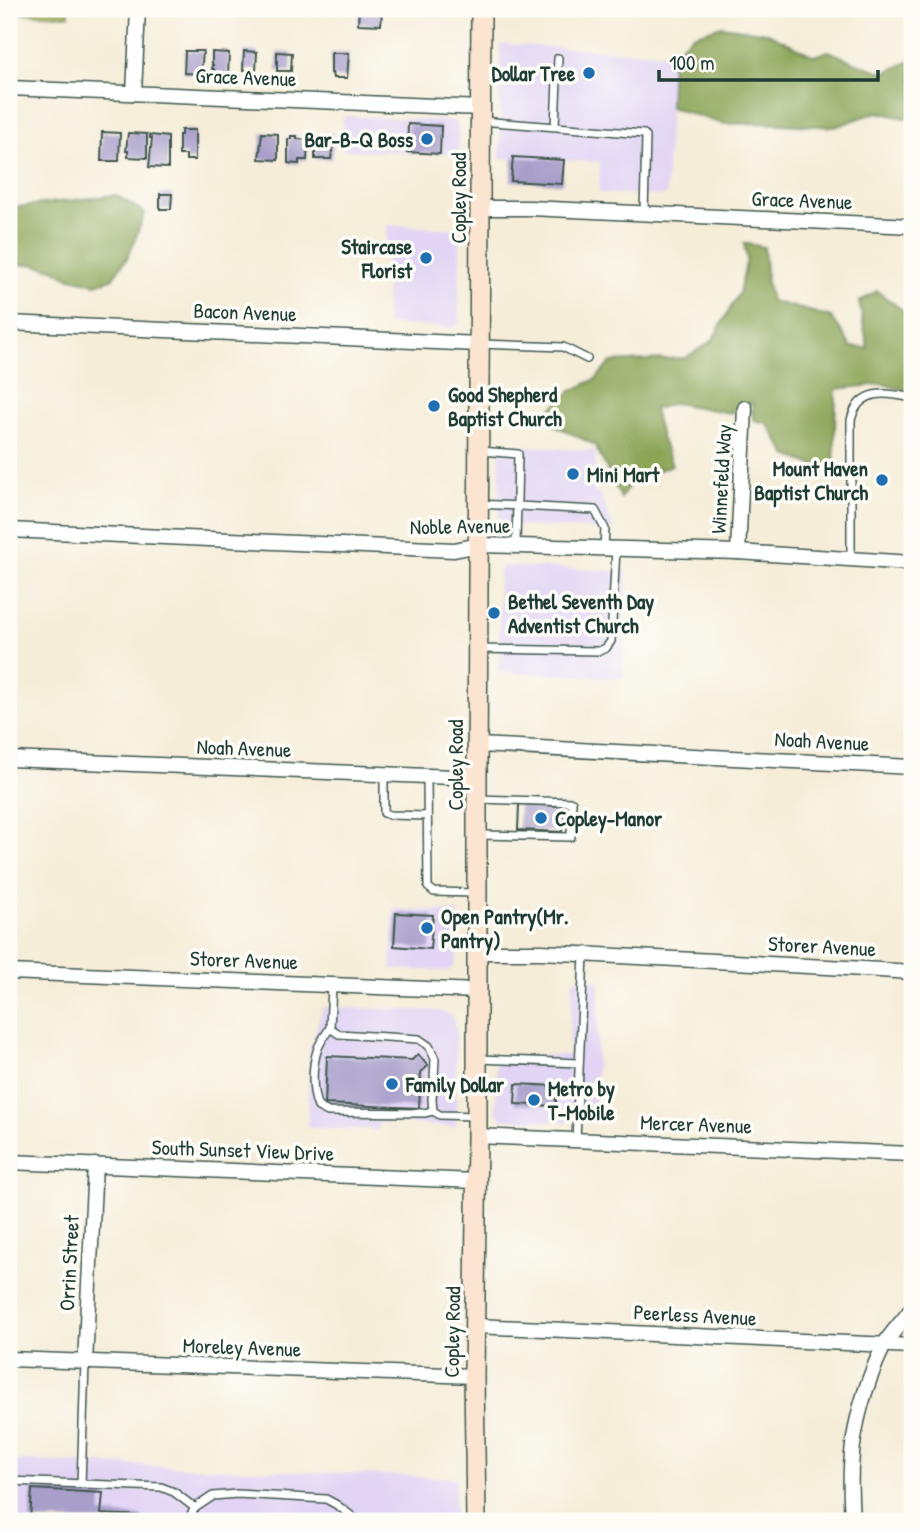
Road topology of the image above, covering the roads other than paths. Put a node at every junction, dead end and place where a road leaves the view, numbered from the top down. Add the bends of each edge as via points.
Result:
1 (138, 9) edge
2 (481, 9) edge
3 (558, 58) dead end
4 (9, 88) edge
5 (134, 93) junction
6 (481, 114) junction
7 (555, 126) junction
8 (480, 208) junction
9 (644, 214) junction
10 (912, 226) edge
11 (9, 323) edge
12 (479, 344) junction
13 (587, 359) dead end
14 (912, 398) edge
15 (745, 408) dead end
16 (479, 451) junction
17 (479, 504) junction
18 (518, 506) junction
19 (9, 530) edge
20 (479, 545) junction
21 (516, 546) junction
22 (610, 549) junction
23 (738, 552) junction
24 (851, 559) junction
25 (912, 563) edge
26 (478, 649) junction
27 (478, 745) junction
28 (9, 759) edge
29 (912, 766) edge
30 (384, 774) junction
31 (426, 776) junction
32 (477, 778) junction
33 (477, 799) junction
34 (427, 816) junction
35 (477, 835) junction
36 (477, 893) junction
37 (478, 952) junction
38 (584, 954) junction
39 (9, 972) edge
40 (912, 972) edge
41 (332, 985) junction
42 (477, 991) junction
43 (330, 1028) junction
44 (477, 1059) junction
45 (579, 1063) junction
46 (433, 1111) junction
47 (477, 1116) junction
48 (477, 1136) junction
49 (576, 1140) junction
50 (912, 1154) edge
51 (9, 1161) edge
52 (94, 1166) junction
53 (476, 1181) junction
54 (912, 1308) edge
55 (476, 1326) junction
56 (884, 1345) junction
57 (912, 1346) edge
58 (9, 1359) edge
59 (85, 1363) junction
60 (474, 1376) junction
61 (9, 1481) edge
62 (82, 1484) junction
63 (195, 1508) junction
64 (187, 1521) edge
65 (358, 1521) edge
66 (476, 1521) edge
67 (852, 1521) edge

1 - 5 street
2 - 6 main road, Copley Road
3 - 7 lane
4 - 5 street, Grace Avenue
5 - 6 street, Grace Avenue
6 - 7 lane
6 - 8 main road, Copley Road
7 - 9 lane via 644,134
8 - 9 street, Grace Avenue
8 - 12 main road, Copley Road
9 - 10 street, Grace Avenue
11 - 12 street, Bacon Avenue
12 - 13 lane via 563,347
12 - 16 main road, Copley Road
14 - 24 lane via 873,395 862,399 854,410
15 - 23 street, Winnefeld Way
16 - 17 main road, Copley Road
16 - 18 lane via 518,454
17 - 18 lane
17 - 20 main road, Copley Road
18 - 21 lane
18 - 22 lane via 595,510
19 - 20 street, Noble Avenue via 454,550
20 - 21 street, Noble Avenue
20 - 26 main road, Copley Road
21 - 22 street, Noble Avenue
22 - 23 street, Noble Avenue
22 - 26 lane via 611,641 607,648
23 - 24 street, Noble Avenue
24 - 25 street, Noble Avenue
26 - 27 main road, Copley Road
27 - 29 street, Noah Avenue
27 - 32 main road, Copley Road
28 - 30 street, Noah Avenue
30 - 31 street, Noah Avenue
30 - 34 lane via 384,813
31 - 32 street, Noah Avenue
31 - 34 lane
32 - 33 main road, Copley Road
33 - 35 main road, Copley Road
33 - 35 lane via 572,802 571,837
34 - 36 lane via 428,887 434,892
35 - 36 main road, Copley Road
36 - 37 main road, Copley Road
37 - 38 street, Storer Avenue
37 - 42 main road, Copley Road
38 - 40 street, Storer Avenue
38 - 45 lane
39 - 41 street, Storer Avenue
41 - 42 street, Storer Avenue
41 - 43 lane
42 - 44 main road, Copley Road
43 - 46 lane via 339,1034 419,1039 429,1046 435,1059
43 - 46 lane via 318,1047 313,1097 317,1107 328,1112
44 - 45 lane
44 - 47 main road, Copley Road
45 - 49 lane
46 - 47 lane
47 - 48 main road, Copley Road
48 - 49 street, Mercer Avenue
48 - 53 main road, Copley Road
49 - 50 street, Mercer Avenue
51 - 52 street, South Sunset View Drive
52 - 53 street, South Sunset View Drive
52 - 59 street, Orrin Street
53 - 55 main road, Copley Road
54 - 56 street
55 - 56 street, Peerless Avenue
55 - 60 main road, Copley Road
56 - 57 street, Peerless Avenue
56 - 67 street via 859,1414 850,1470
58 - 59 street, Moreley Avenue
59 - 60 street, Moreley Avenue
59 - 62 lane
60 - 66 main road, Copley Road
61 - 62 lane
62 - 63 lane via 161,1487
63 - 64 lane
63 - 65 lane via 213,1496 315,1498 326,1499

